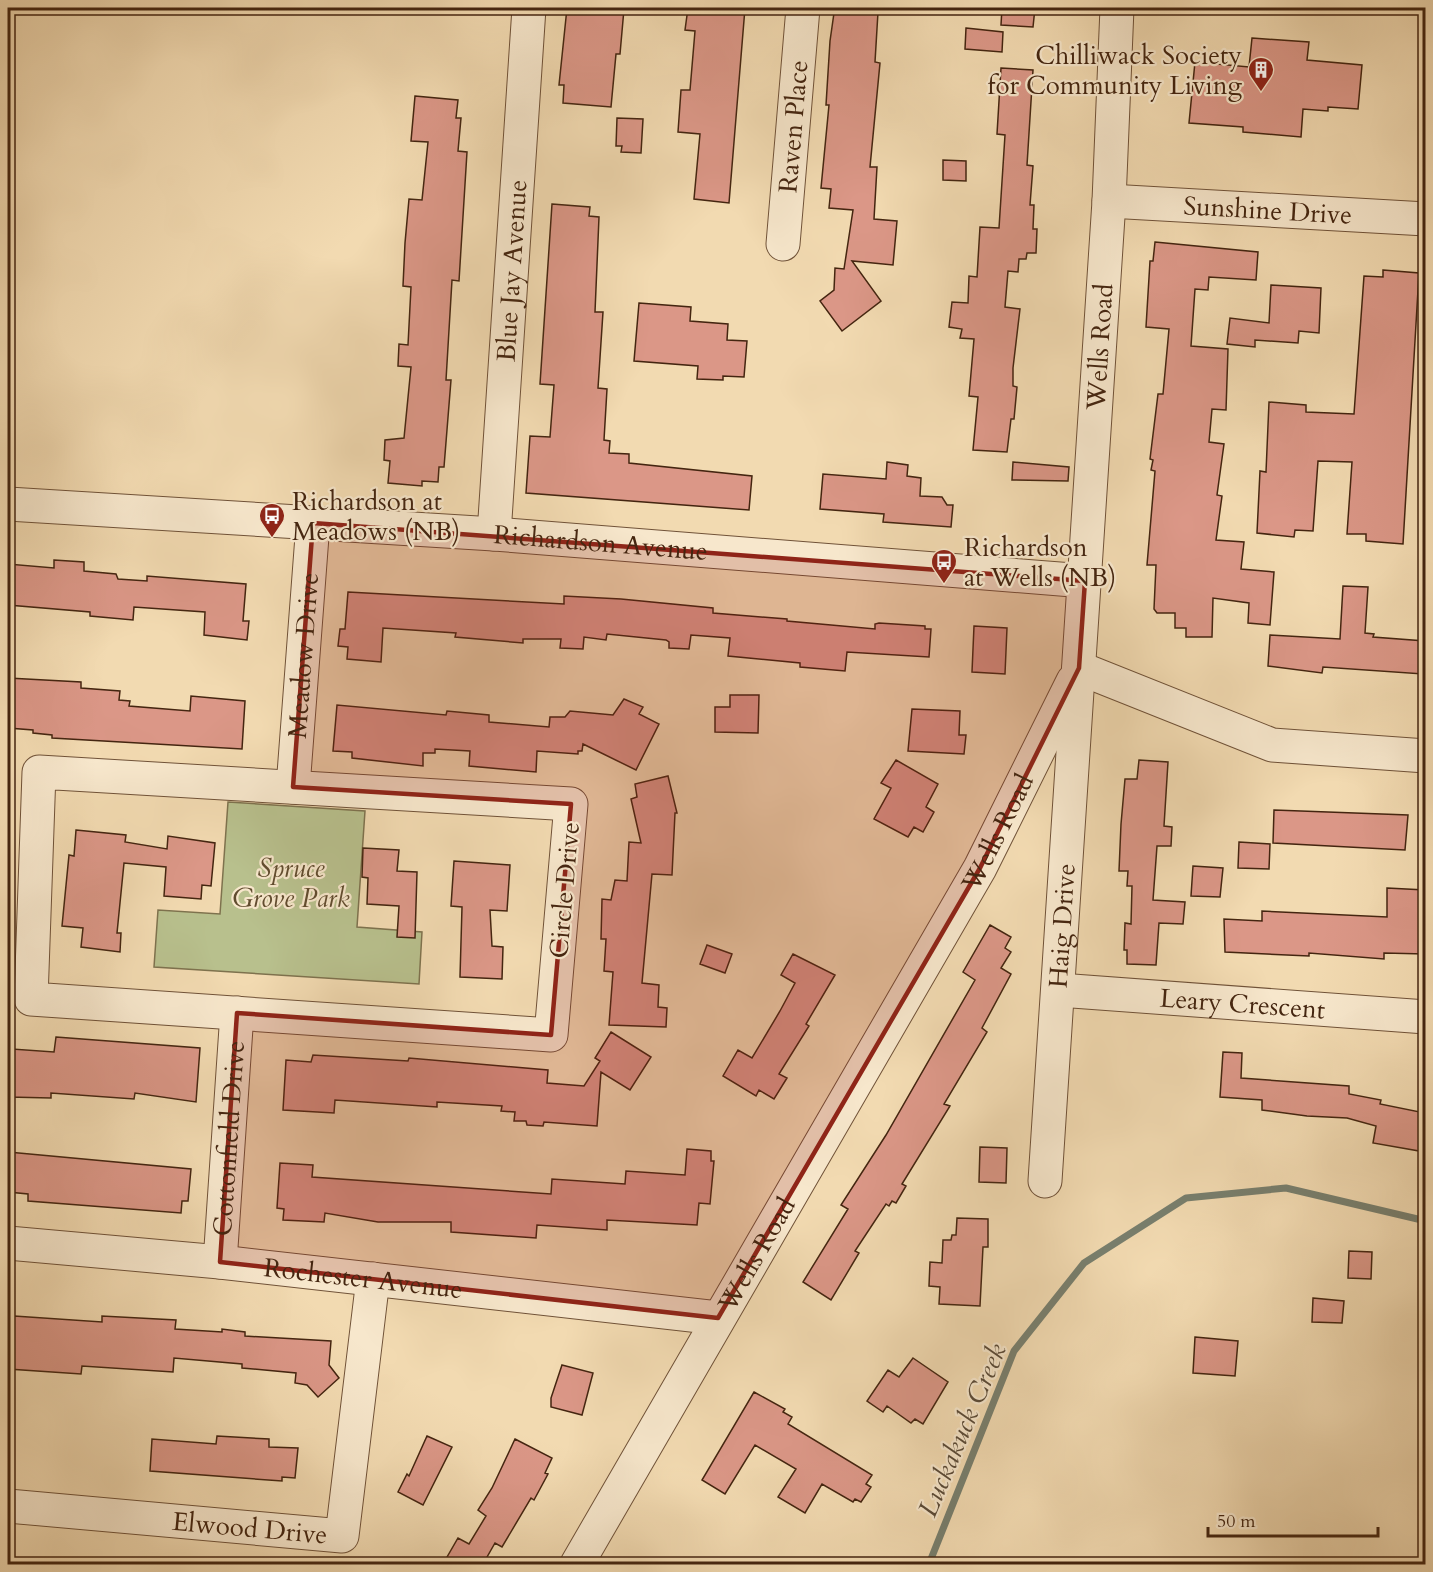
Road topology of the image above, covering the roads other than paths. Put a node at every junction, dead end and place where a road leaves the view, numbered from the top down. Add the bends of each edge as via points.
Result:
1 (529, 8) edge
2 (803, 8) edge
3 (1118, 8) edge
4 (1109, 201) junction
5 (1425, 219) edge
6 (783, 244) dead end
7 (8, 504) edge
8 (313, 523) junction
9 (494, 534) junction
10 (1085, 581) junction
11 (1079, 668) junction
12 (1425, 756) edge
13 (293, 787) junction
14 (1059, 990) junction
15 (237, 1013) junction
16 (1425, 1017) edge
17 (1045, 1181) dead end
18 (8, 1243) edge
19 (220, 1262) junction
20 (373, 1279) junction
21 (718, 1318) junction
22 (8, 1506) edge
23 (577, 1564) edge

1 - 9 street, Blue Jay Avenue
2 - 6 street, Raven Place
3 - 4 street, Wells Road
4 - 5 street, Sunshine Drive
4 - 10 street, Wells Road
7 - 8 street, Richardson Avenue
8 - 9 street, Richardson Avenue
8 - 13 street, Meadow Drive
9 - 10 street, Richardson Avenue
10 - 11 street, Wells Road
11 - 12 street via 1272,744
11 - 14 street, Haig Drive
11 - 21 street, Wells Road via 980,868
13 - 15 street, Circle Drive via 39,772 31,999
13 - 15 street, Circle Drive via 571,804 551,1035
14 - 16 street, Leary Crescent
14 - 17 street, Haig Drive
15 - 19 street, Cottonfield Drive
18 - 19 street, Rochester Avenue
19 - 20 street, Rochester Avenue
20 - 21 street, Rochester Avenue
20 - 22 street, Elwood Drive via 342,1536
21 - 23 street, Wells Road

